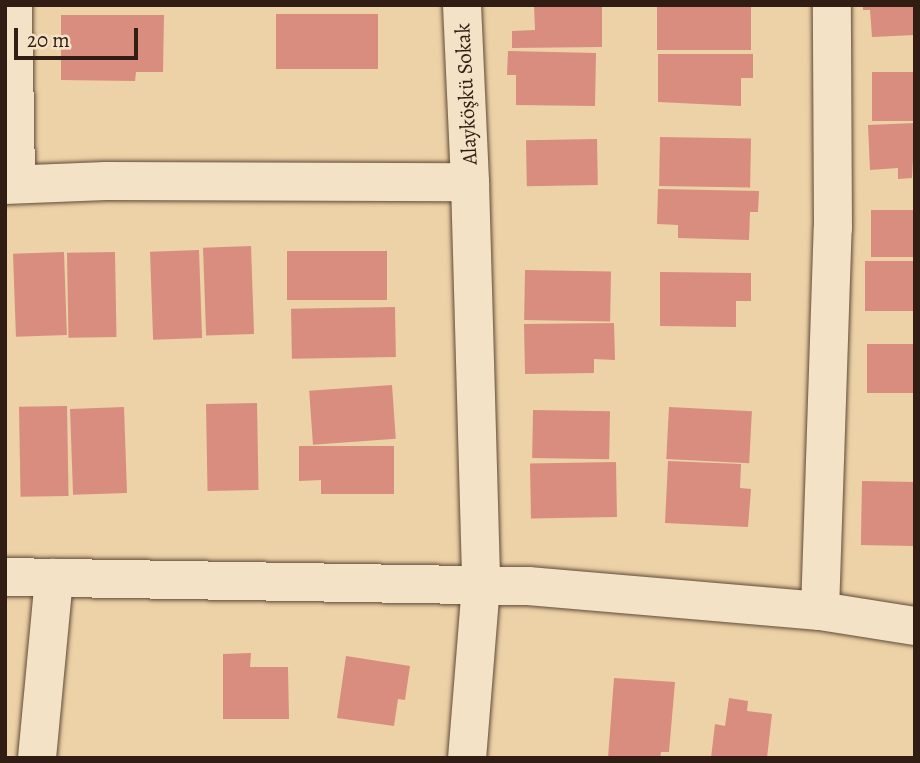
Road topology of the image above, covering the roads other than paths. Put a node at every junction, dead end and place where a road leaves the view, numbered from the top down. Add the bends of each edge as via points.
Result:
1 (13, 5) edge
2 (462, 5) edge
3 (832, 5) edge
4 (470, 182) junction
5 (10, 185) edge
6 (5, 577) edge
7 (54, 578) junction
8 (481, 585) junction
9 (820, 611) junction
10 (915, 626) edge
11 (37, 758) edge
12 (467, 758) edge

1 - 5 street
2 - 4 street, Alayköşkü Sokak
3 - 9 street via 833,228
4 - 5 street
4 - 8 street, Alayköşkü Sokak
6 - 7 street
7 - 8 street
7 - 11 street
8 - 9 street
8 - 12 street, Alayköşkü Sokak
9 - 10 street

